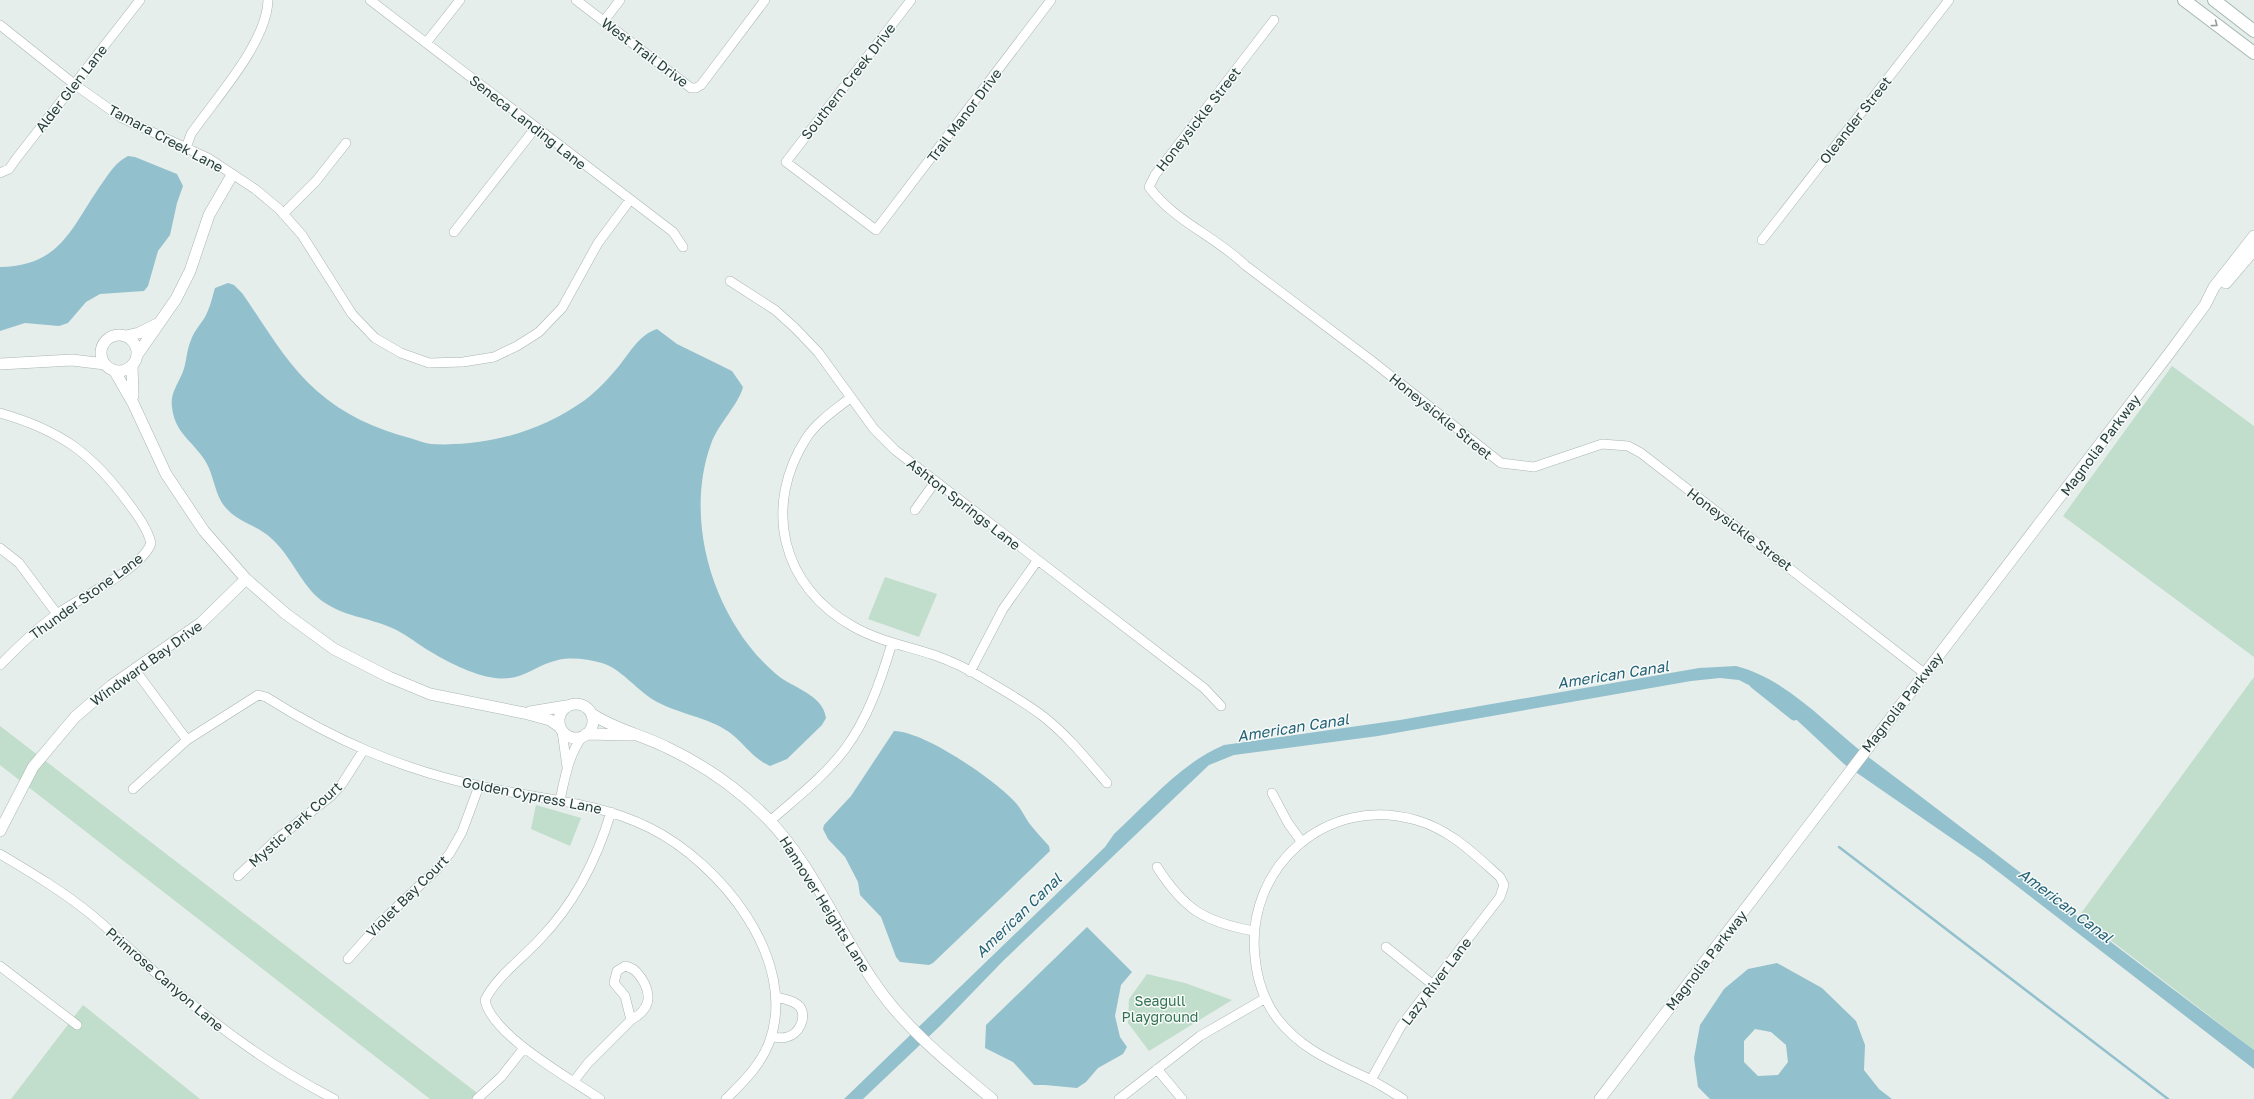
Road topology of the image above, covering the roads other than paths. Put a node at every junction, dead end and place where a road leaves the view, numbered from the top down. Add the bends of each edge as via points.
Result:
1 (140, 0) edge
2 (268, 0) edge
3 (370, 0) edge
4 (460, 0) edge
5 (576, 0) edge
6 (620, 0) edge
7 (765, 0) edge
8 (911, 0) edge
9 (1051, 0) edge
10 (1949, 0) edge
11 (2184, 0) edge
12 (2214, 0) edge
13 (1274, 20) dead end
14 (604, 21) junction
15 (0, 25) edge
16 (2254, 31) edge
17 (426, 43) junction
18 (2254, 53) edge
19 (74, 84) junction
20 (536, 127) junction
21 (346, 143) dead end
22 (186, 148) junction
23 (0, 173) edge
24 (232, 174) junction
25 (630, 200) junction
26 (283, 214) junction
27 (876, 230) joint
28 (454, 232) dead end
29 (2254, 236) edge
30 (1762, 240) dead end
31 (683, 247) dead end
32 (2254, 250) edge
33 (730, 281) dead end
34 (2205, 305) junction
35 (160, 321) junction
36 (126, 336) junction
37 (102, 346) junction
38 (72, 360) junction
39 (134, 360) junction
40 (0, 364) edge
41 (110, 367) junction
42 (850, 398) junction
43 (133, 403) junction
44 (0, 413) edge
45 (935, 482) junction
46 (915, 510) dead end
47 (0, 548) edge
48 (1037, 560) junction
49 (246, 580) junction
50 (57, 614) junction
51 (892, 643) junction
52 (0, 665) edge
53 (135, 670) junction
54 (970, 672) junction
55 (1924, 673) junction
56 (566, 706) junction
57 (1221, 706) dead end
58 (524, 713) junction
59 (592, 714) junction
60 (561, 729) junction
61 (638, 735) junction
62 (584, 736) junction
63 (187, 740) junction
64 (363, 751) junction
65 (567, 767) junction
66 (1106, 783) dead end
67 (479, 786) junction
68 (134, 789) dead end
69 (1272, 793) dead end
70 (560, 800) junction
71 (611, 812) junction
72 (770, 821) junction
73 (0, 831) edge
74 (1301, 841) junction
75 (0, 854) edge
76 (1157, 866) dead end
77 (238, 876) dead end
78 (1254, 931) junction
79 (1386, 947) dead end
80 (348, 959) dead end
81 (0, 966) edge
82 (1432, 984) junction
83 (776, 998) junction
84 (1264, 999) junction
85 (630, 1020) junction
86 (77, 1025) dead end
87 (771, 1037) junction
88 (524, 1048) junction
89 (1157, 1069) junction
90 (1371, 1080) junction
91 (574, 1081) junction
92 (334, 1099) edge
93 (477, 1099) edge
94 (600, 1099) edge
95 (726, 1099) edge
96 (992, 1099) edge
97 (1119, 1099) edge
98 (1182, 1099) edge
99 (1403, 1099) edge
100 (1600, 1099) edge

1 - 19 street, Alder Glen Lane
2 - 22 street via 261,29 246,58 191,134
3 - 17 street, Seneca Landing Lane
4 - 17 street
5 - 14 street, West Trail Drive
6 - 14 street
7 - 14 street, West Trail Drive via 701,85 696,88 691,88
8 - 27 street, Southern Creek Drive via 786,162
9 - 27 street, Trail Manor Drive
10 - 30 street, Oleander Street
11 -> 18 main road
12 - 16 main road
13 - 55 street, Honeysickle Street via 1155,175 1149,187 1161,203 1230,250 1245,265 1501,463 1534,467 1602,444 1628,446 1641,453
15 - 19 street, Tamara Creek Lane
17 - 20 street, Seneca Landing Lane
19 - 22 street, Tamara Creek Lane via 122,118
19 - 23 street, Alder Glen Lane via 8,168
20 - 25 street, Seneca Landing Lane
20 - 28 street
21 - 26 street via 316,181
22 - 24 street, Tamara Creek Lane via 208,158
24 - 26 street, Tamara Creek Lane via 255,189
24 - 35 street via 209,215 184,283
25 - 26 street, Tamara Creek Lane via 598,243 562,308 552,321 539,332 494,357 463,362 429,363 401,353 375,338 352,314 302,235
25 - 31 street, Seneca Landing Lane via 673,232
29 - 34 street, Magnolia Parkway via 2214,287
32 - 34 street, Magnolia Parkway
33 - 42 street, Ashton Springs Lane via 770,306 795,328 818,352
34 - 55 street, Magnolia Parkway
35 - 36 street via 139,334
35 - 39 street
36 - 37 street via 110,337
36 - 39 street via 134,344
37 - 38 street
37 - 41 street via 101,356
38 - 40 street
38 - 41 street
39 - 41 street via 124,370
39 - 43 street, Hannover Heights Lane
41 - 43 street, Hannover Heights Lane
42 - 45 street, Ashton Springs Lane via 874,430
42 - 51 street via 824,418 808,435 795,458 785,484 785,541 794,568 815,596 834,615 855,628
43 - 49 street, Hannover Heights Lane via 166,474 204,531
44 - 50 street, Thunder Stone Lane via 47,429 76,446 113,482 149,532 151,543 142,559
45 - 46 street
45 - 48 street, Ashton Springs Lane
47 - 50 street via 24,569
48 - 54 street via 1003,609
48 - 57 street, Ashton Springs Lane via 1204,688
49 - 53 street, Windward Bay Drive via 200,623
49 - 58 street, Hannover Heights Lane via 286,614 334,649 389,677 430,694
50 - 52 street, Thunder Stone Lane
51 - 54 street via 935,656
51 - 72 street via 870,704 844,750 826,771
53 - 63 street
53 - 73 street, Windward Bay Drive via 98,696 59,735 34,767
54 - 66 street via 984,678 1044,717 1075,746
55 - 100 street, Magnolia Parkway
56 - 58 street, Hannover Heights Lane
56 - 59 street, Hannover Heights Lane via 584,705
56 - 60 street via 559,716
58 - 60 street, Hannover Heights Lane via 550,720
59 - 61 street, Hannover Heights Lane
59 - 62 street via 592,726
60 - 62 street, Hannover Heights Lane via 571,737
60 - 65 street
61 - 62 street, Hannover Heights Lane
61 - 72 street, Hannover Heights Lane via 666,747 731,786
62 - 65 street via 573,750
63 - 64 street, Golden Cypress Lane via 258,695
63 - 68 street
64 - 67 street, Golden Cypress Lane
64 - 77 street, Mystic Park Court via 342,784 331,796 276,839
65 - 70 street
67 - 70 street, Golden Cypress Lane
67 - 80 street, Violet Bay Court via 462,832 450,853
69 - 74 street
70 - 71 street, Golden Cypress Lane
71 - 83 street, Golden Cypress Lane via 671,840 725,887 758,938 771,964
71 - 88 street via 592,864 562,913 497,982 485,1000 492,1018
72 - 96 street, Hannover Heights Lane via 790,845 875,984 905,1019 953,1067
74 - 78 street via 1274,873 1260,900
74 - 82 street, Lazy River Lane via 1325,827 1350,818 1374,815 1415,819 1451,834 1500,877 1504,885 1500,897
75 - 92 street, Primrose Canyon Lane via 93,916 168,984 227,1032 268,1062
76 - 78 street via 1171,889 1192,908 1226,926
78 - 84 street via 1256,974
79 - 82 street
81 - 86 street
82 - 90 street, Lazy River Lane via 1401,1026
83 - 87 street, Golden Cypress Lane
83 - 87 street via 799,1006 803,1015 802,1024 787,1038
84 - 89 street via 1200,1036
84 - 90 street via 1278,1019 1310,1050
85 - 85 street via 638,1016 648,1003 650,995 637,972 625,966 617,972 614,983 626,996
85 - 91 street
87 - 95 street, Golden Cypress Lane via 760,1061
88 - 91 street
88 - 93 street via 501,1077
89 - 97 street
89 - 98 street
90 - 99 street
91 - 94 street

